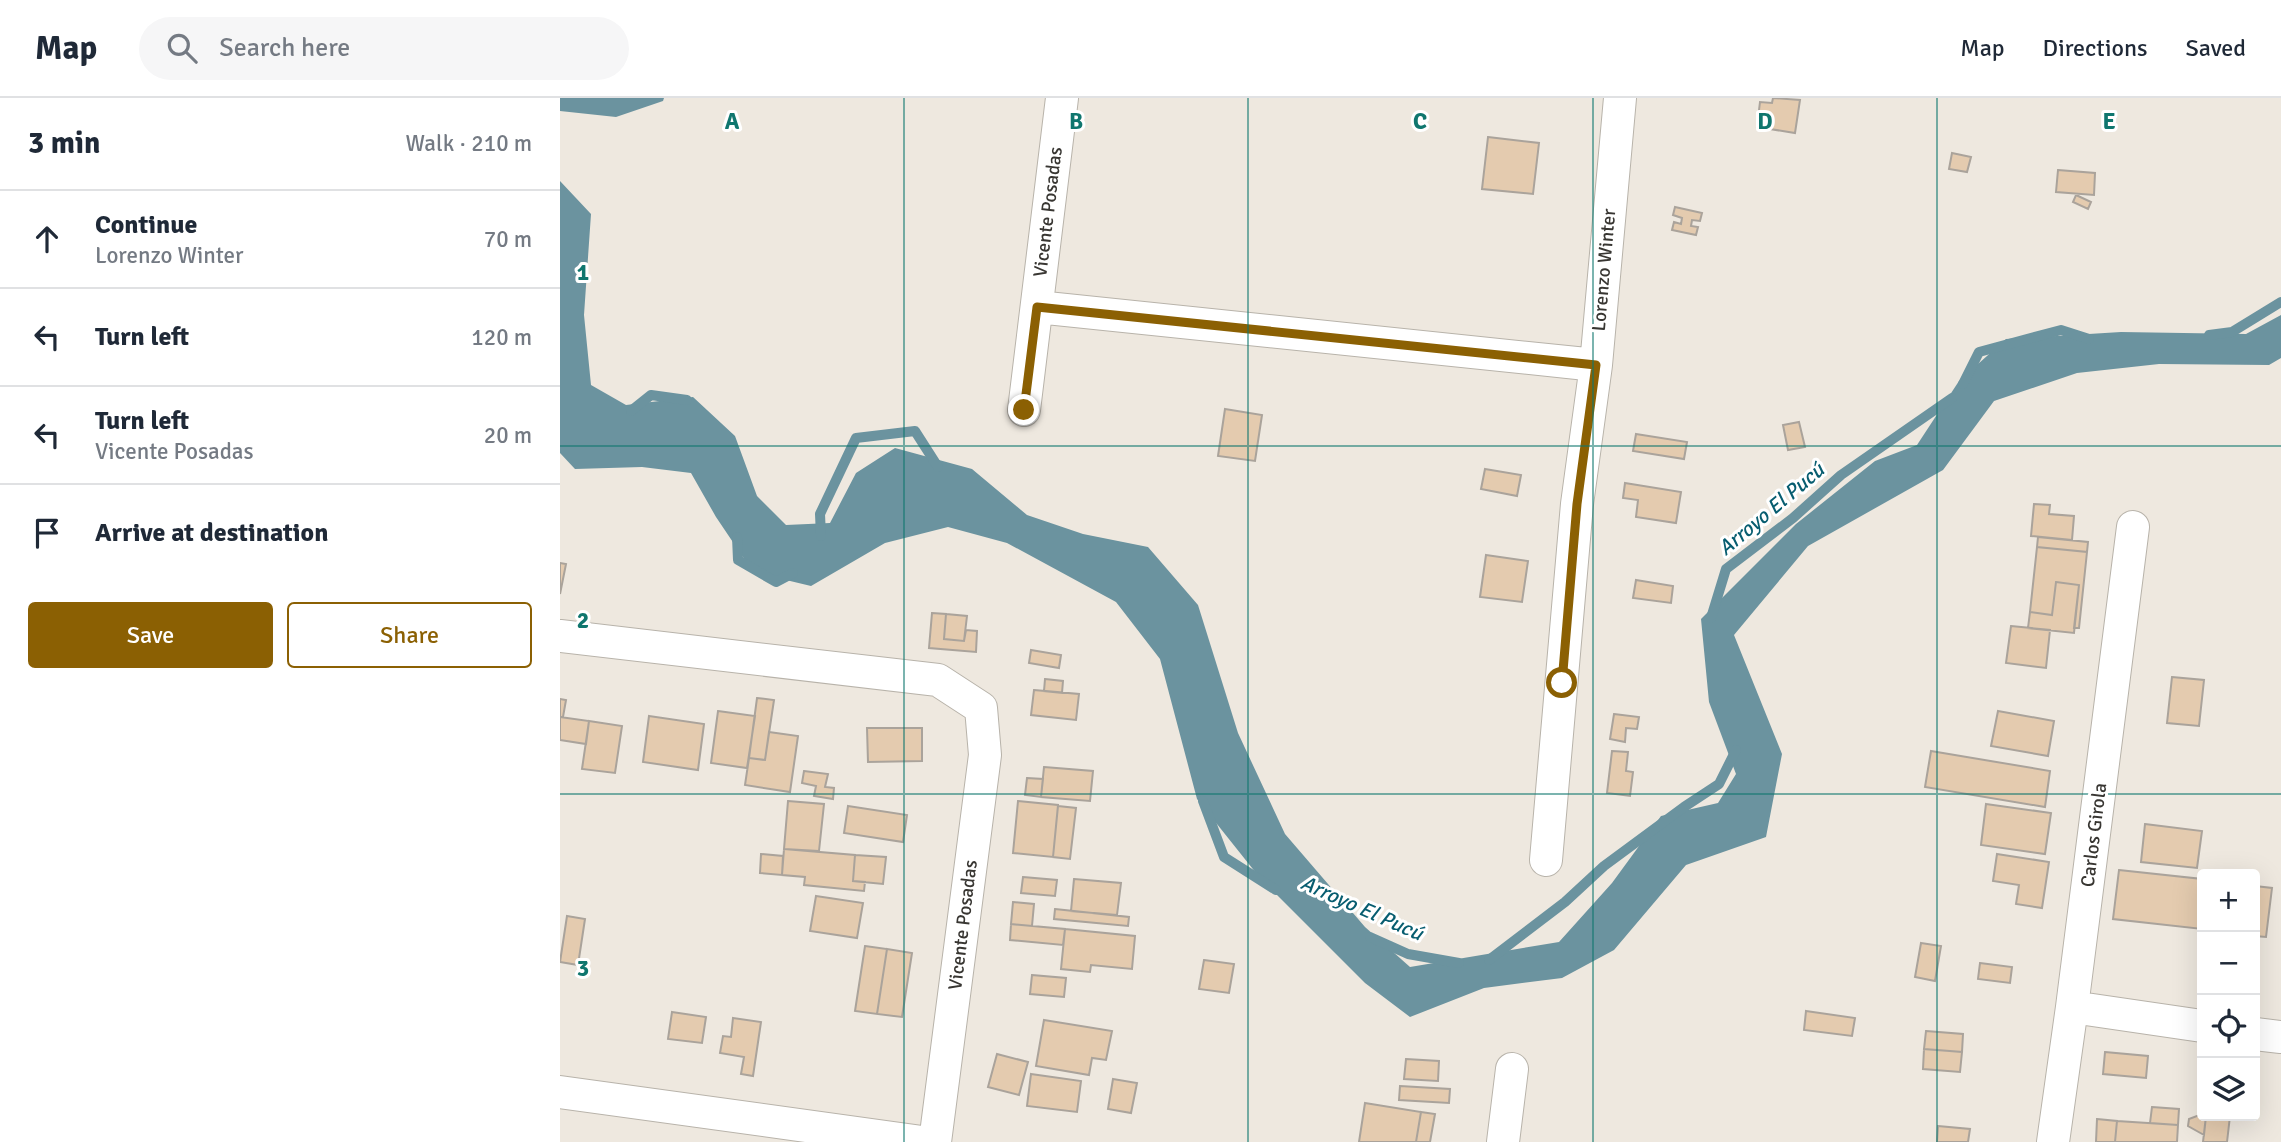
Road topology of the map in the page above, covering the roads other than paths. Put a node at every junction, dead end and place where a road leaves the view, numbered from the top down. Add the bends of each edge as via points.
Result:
1 (1062, 98) edge
2 (1620, 98) edge
3 (1037, 307) junction
4 (1596, 365) junction
5 (1024, 410) dead end
6 (2133, 527) dead end
7 (560, 636) edge
8 (1546, 860) dead end
9 (2072, 1007) junction
10 (2197, 1025) edge
11 (2260, 1035) edge
12 (2281, 1037) edge
13 (1512, 1069) dead end
14 (560, 1092) edge
15 (922, 1142) edge
16 (935, 1142) edge
17 (1503, 1142) edge
18 (2053, 1142) edge

1 - 3 street, Vicente Posadas
2 - 4 street, Lorenzo Winter
3 - 4 street
3 - 5 street, Vicente Posadas
4 - 8 street, Lorenzo Winter via 1577,504
6 - 9 street, Carlos Girola
7 - 16 street, Vicente Posadas via 938,680 981,708 985,755
9 - 10 street
9 - 18 street, Carlos Girola
11 - 12 street
13 - 17 street
14 - 15 street

